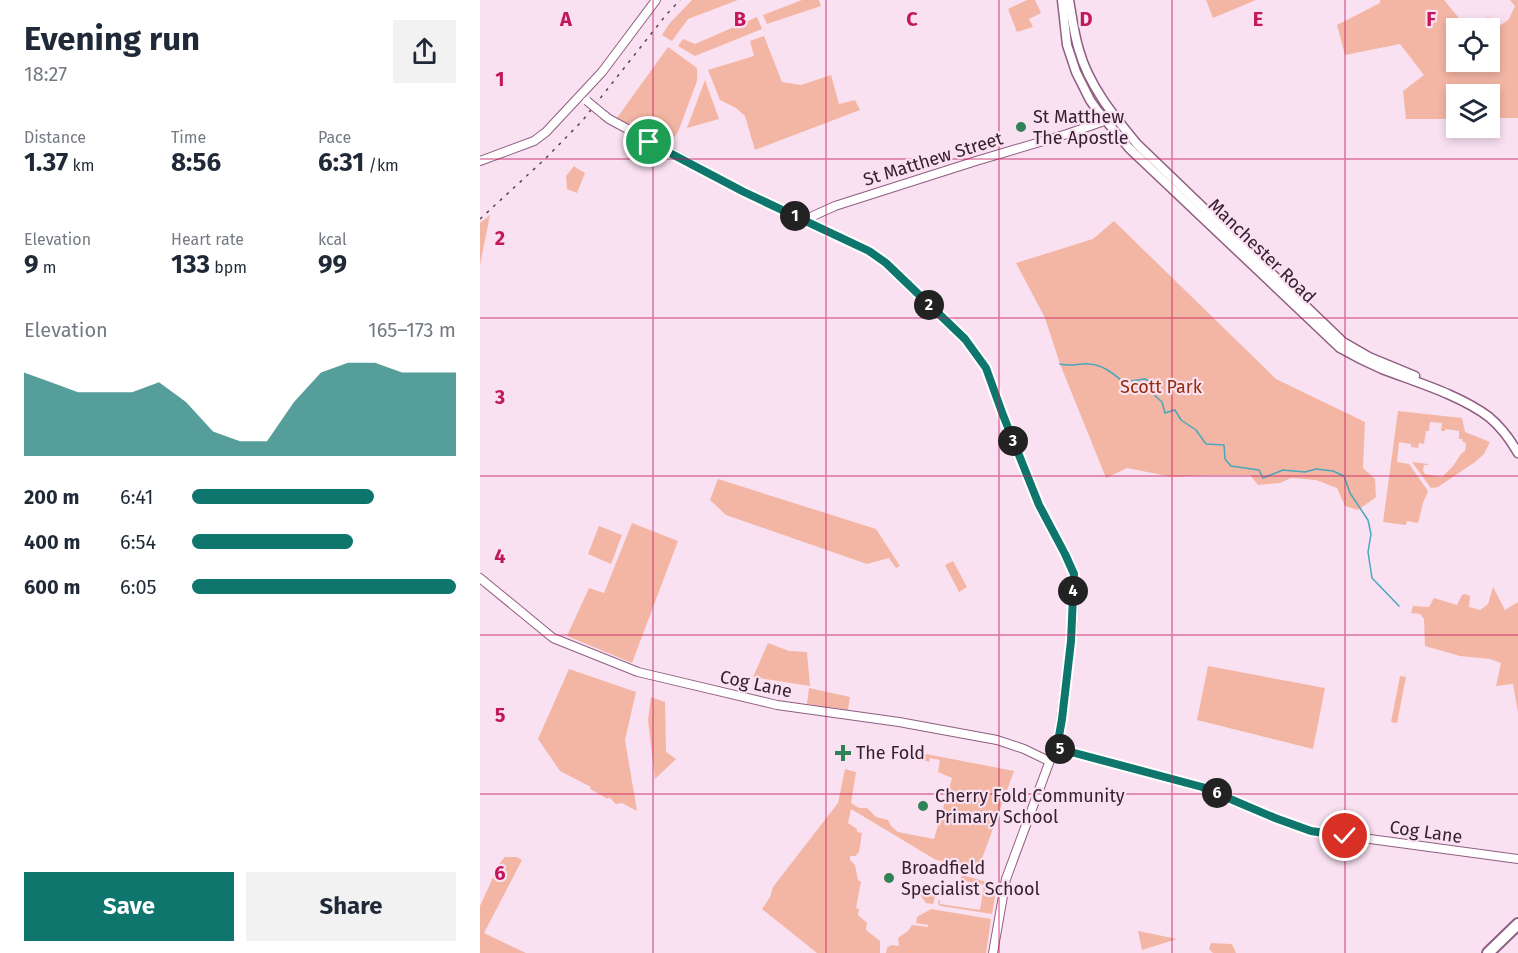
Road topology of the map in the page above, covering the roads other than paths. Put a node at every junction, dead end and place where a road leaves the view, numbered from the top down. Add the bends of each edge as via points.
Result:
1 (656, 0) edge
2 (1062, 0) edge
3 (1069, 0) edge
4 (584, 98) junction
5 (1110, 119) junction
6 (480, 161) edge
7 (804, 220) junction
8 (1380, 365) junction
9 (1518, 442) edge
10 (1518, 453) edge
11 (480, 578) edge
12 (1056, 748) junction
13 (1049, 761) junction
14 (1518, 859) edge
15 (1518, 924) edge
16 (993, 953) edge
17 (1488, 953) edge

1 - 4 street
2 - 5 main road, Manchester Road via 1067,45 1076,72 1090,100
3 - 5 main road, Manchester Road via 1079,50
4 - 6 street via 534,141
4 - 7 street, bridge via 609,119 649,142
5 - 7 street, St Matthew Street via 835,206
5 - 8 main road, Manchester Road via 1295,300 1344,342
7 - 12 street via 886,263 965,339 986,368 1039,505 1074,574 1071,641
8 - 9 main road, Manchester Road via 1482,406
8 - 10 main road, Manchester Road via 1478,410 1505,433
11 - 13 street, Cog Lane via 553,638 638,672 777,705 997,740
12 - 13 street
12 - 14 street, Cog Lane via 1202,787 1311,831
13 - 16 street via 1006,879
15 - 17 highway

